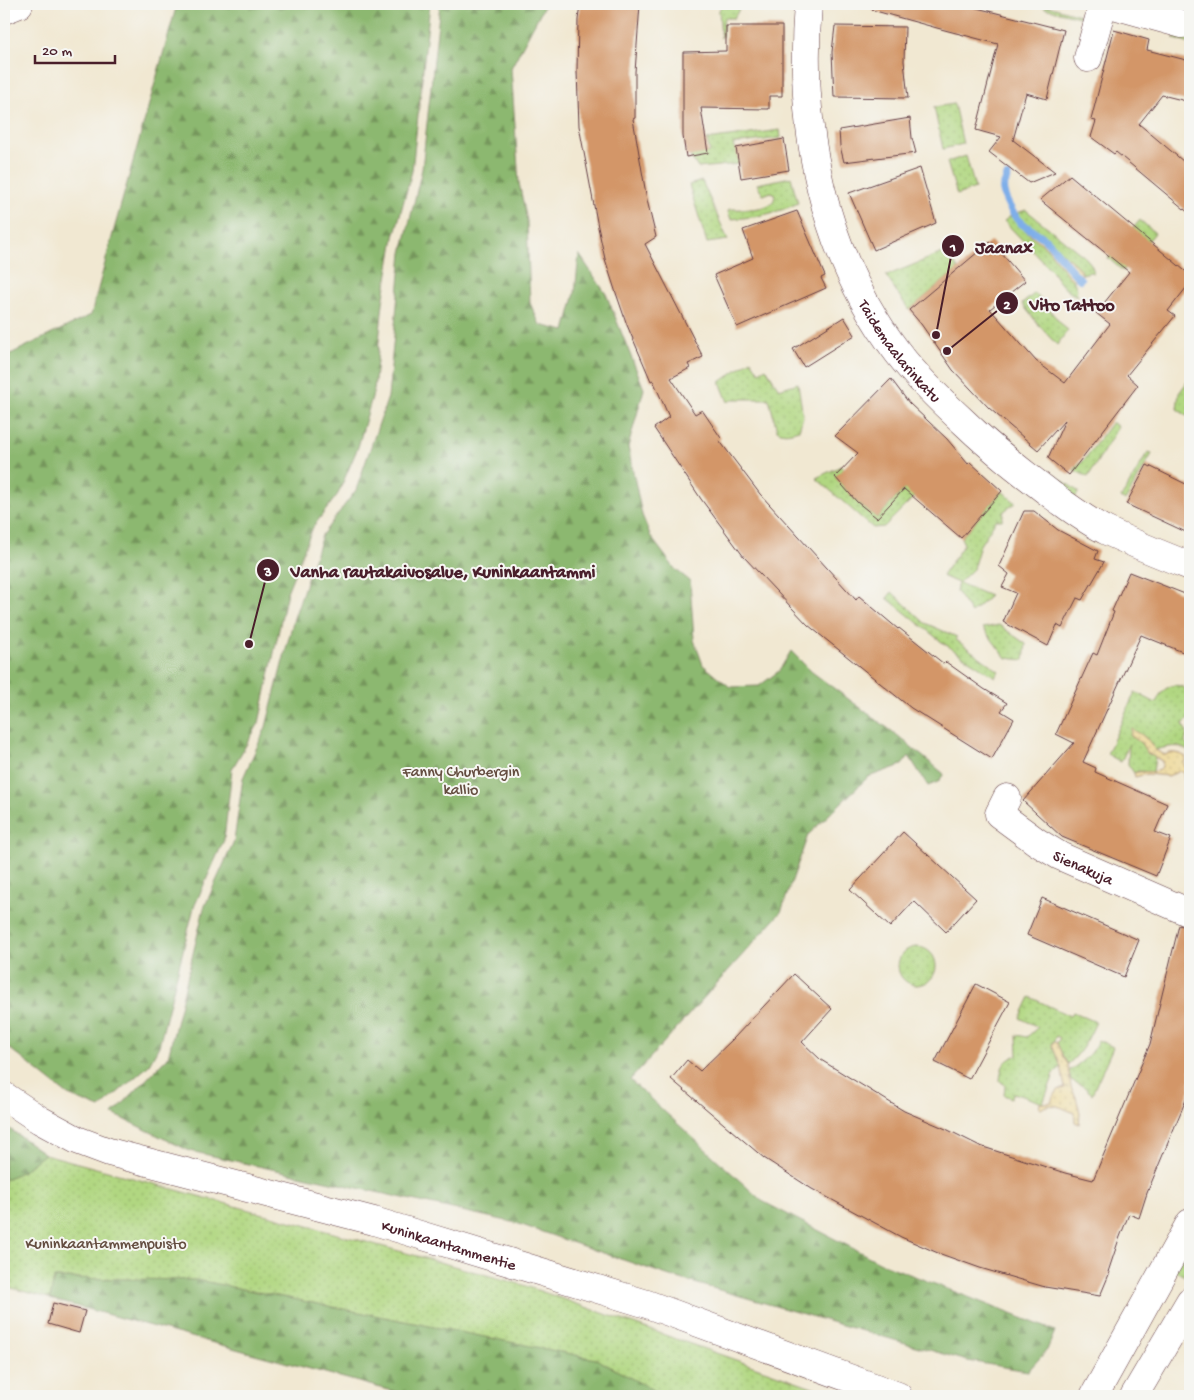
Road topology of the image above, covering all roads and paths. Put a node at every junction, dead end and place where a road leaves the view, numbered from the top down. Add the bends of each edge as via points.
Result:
1 (19, 4) edge
2 (808, 4) edge
3 (1103, 4) edge
4 (1110, 4) edge
5 (4, 10) edge
6 (1182, 24) dead end
7 (1088, 58) dead end
8 (1190, 566) edge
9 (1007, 798) dead end
10 (1190, 913) edge
11 (4, 1096) edge
12 (1190, 1223) edge
13 (1190, 1300) edge
14 (898, 1396) edge
15 (1094, 1396) edge
16 (1134, 1396) edge

1 - 5 street
2 - 8 street, Taidemaalarinkatu via 806,96 820,188 858,291 898,354 982,441 1071,509 1106,531
3 - 7 street
4 - 6 street
9 - 10 street, Sienakuja via 999,814 1037,842 1060,856
11 - 14 street, Kuninkaantammentie via 77,1140 109,1152 374,1221 629,1298
12 - 15 street
13 - 16 street

